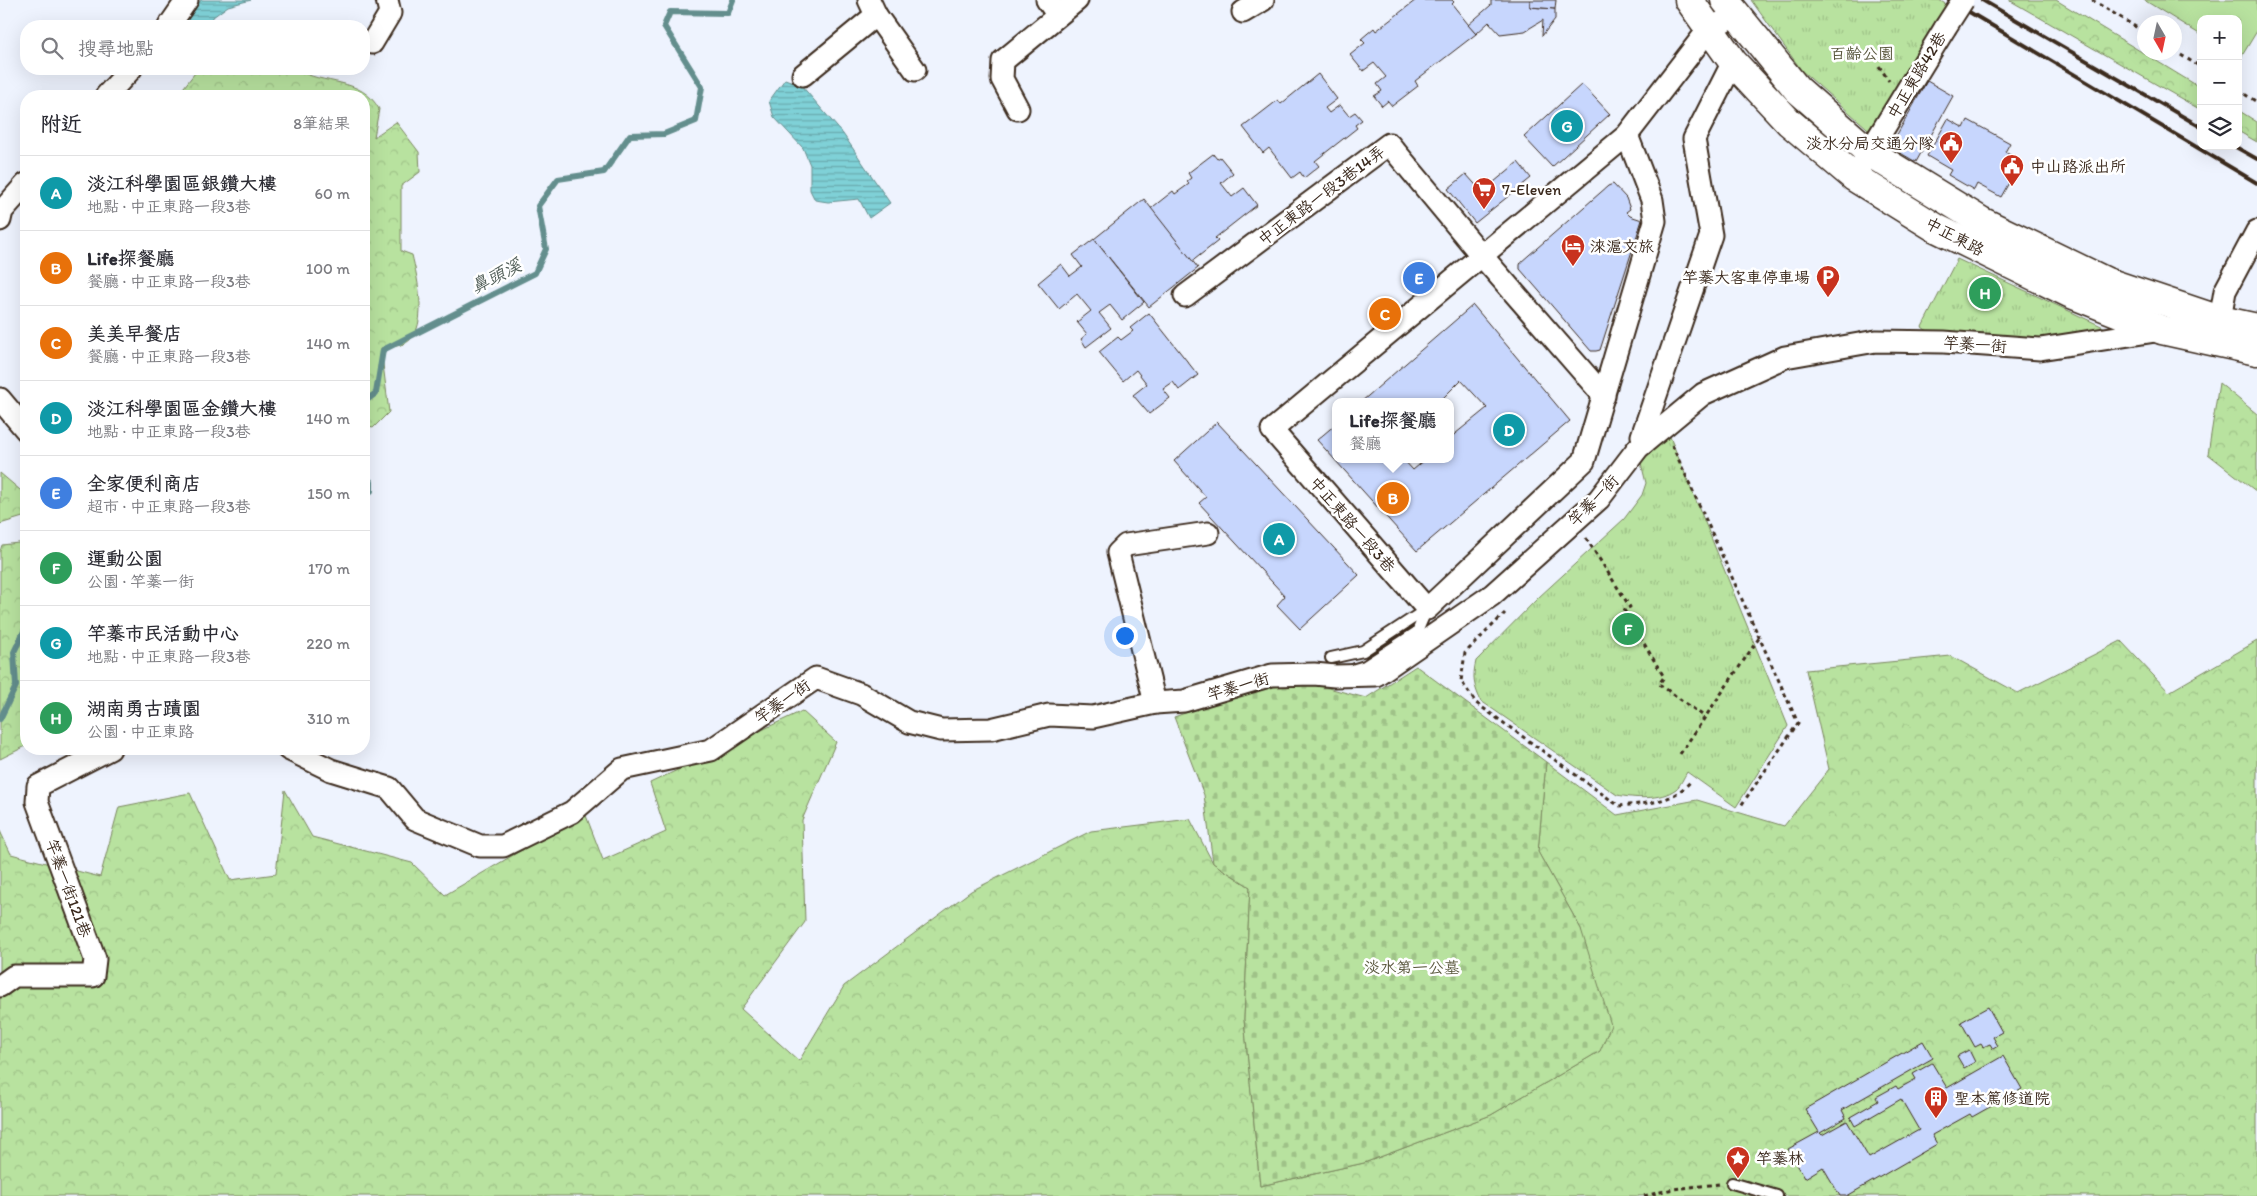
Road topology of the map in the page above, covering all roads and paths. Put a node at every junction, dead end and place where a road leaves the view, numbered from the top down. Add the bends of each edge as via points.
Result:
1 (187, 0) edge
2 (387, 0) edge
3 (1077, 0) edge
4 (1263, 0) edge
5 (1689, 0) edge
6 (1963, 0) edge
7 (2092, 0) edge
8 (873, 7) edge
9 (1052, 7) edge
10 (1730, 7) edge
11 (1243, 12) dead end
12 (173, 20) edge
13 (2137, 28) edge
14 (1709, 29) junction
15 (372, 42) dead end
16 (2182, 56) edge
17 (1733, 62) junction
18 (2197, 65) edge
19 (915, 70) dead end
20 (125, 75) edge
21 (803, 75) dead end
22 (112, 90) edge
23 (2242, 93) edge
24 (2257, 102) edge
25 (1018, 109) dead end
26 (1628, 135) junction
27 (1870, 153) junction
28 (1854, 177) junction
29 (20, 191) edge
30 (0, 220) edge
31 (2257, 231) edge
32 (1482, 256) junction
33 (1184, 296) dead end
34 (2220, 320) junction
35 (2257, 328) edge
36 (2162, 330) junction
37 (2257, 351) edge
38 (1604, 396) junction
39 (0, 399) edge
40 (20, 423) edge
41 (1663, 426) junction
42 (1642, 436) dead end
43 (1208, 533) dead end
44 (1584, 534) dead end
45 (1427, 609) junction
46 (1507, 611) dead end
47 (1759, 638) junction
48 (1333, 667) junction
49 (1155, 703) junction
50 (1705, 717) junction
51 (1680, 754) dead end
52 (98, 755) edge
53 (300, 755) edge
54 (1691, 781) dead end
55 (1740, 807) dead end
56 (5, 979) edge
57 (1732, 1183) joint
58 (1644, 1196) edge
59 (1777, 1196) edge

1 - 12 street
2 - 15 street via 390,13
3 - 9 street
4 - 11 street
5 - 14 main road, 中正東路
6 - 27 street, 中正東路42巷, bridge
7 - 13 path
8 - 19 street
8 - 21 street
9 - 25 street via 1003,61 1002,79
10 - 14 street, 中正東路一段3巷
10 - 27 main road, 中正東路 via 1797,89
14 - 17 main road, 中正東路
14 - 26 street, 中正東路一段3巷
16 - 18 path
17 - 28 main road, 中正東路 via 1789,122
17 - 42 street via 1694,139 1711,235
20 - 22 street
23 - 24 path
26 - 32 street, 中正東路一段3巷
26 - 38 street via 1652,200 1655,221
27 - 28 street, 中正東路42巷
27 - 34 main road, 中正東路 via 1981,221 2108,282
28 - 36 main road, 中正東路 via 1936,228 2069,294
29 - 30 street via 2,211
31 - 34 street via 2225,291
32 - 33 street, 中正東路一段3巷14弄 via 1389,144
32 - 38 street
32 - 45 street, 中正東路一段3巷 via 1272,430
34 - 35 main road, 中正東路
36 - 37 main road, 中正東路
36 - 41 street, 竿蓁一街 via 2040,349 1876,341 1785,357 1703,394
38 - 45 street via 1584,461
39 - 40 street
41 - 47 path
41 - 48 street, 竿蓁一街 via 1638,448 1599,499 1492,595 1376,675
43 - 49 street via 1126,545 1118,553
44 - 50 path via 1630,607 1624,610 1664,677 1659,684
45 - 48 lane
45 - 48 lane via 1417,632 1365,666
46 - 54 path via 1465,653 1461,681 1476,703 1619,806 1655,802 1681,792
47 - 50 path
47 - 55 path via 1798,723
48 - 49 street, 竿蓁一街 via 1314,674 1272,675 1184,702
49 - 53 street, 竿蓁一街 via 1093,717 1049,715 991,729 941,730 909,722 861,694 816,678 711,750 622,769 572,812 503,846 480,846 415,819 389,788 331,770
50 - 51 path
52 - 56 street, 竿蓁一街121巷 via 38,786 37,802 95,959 93,976
57 - 58 path via 1673,1189
57 - 59 lane

